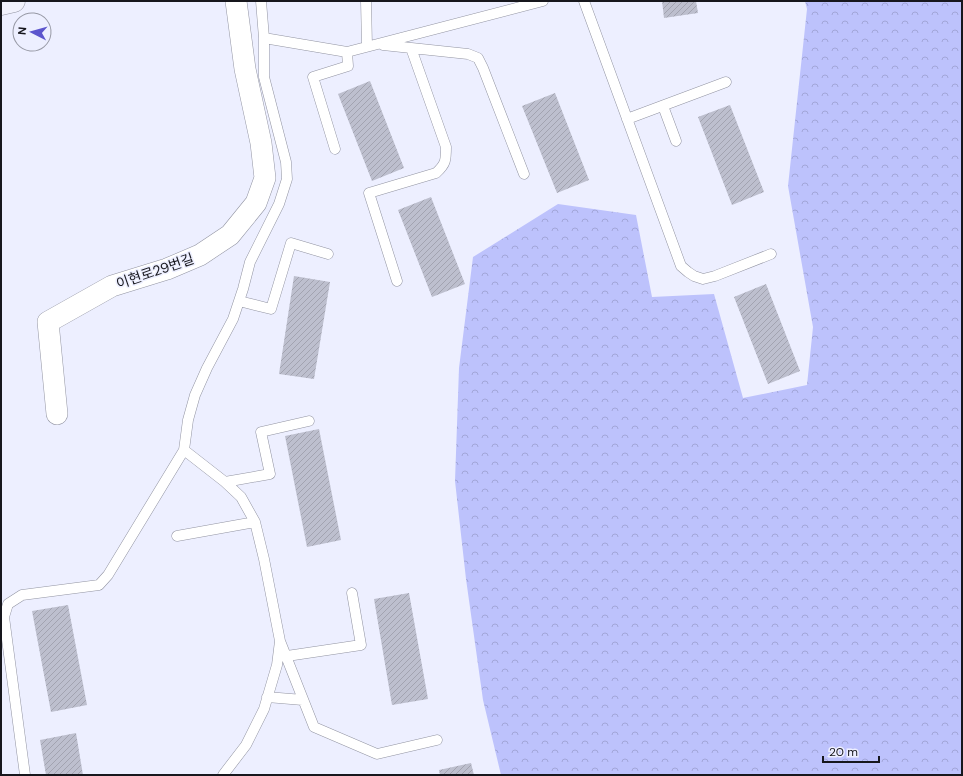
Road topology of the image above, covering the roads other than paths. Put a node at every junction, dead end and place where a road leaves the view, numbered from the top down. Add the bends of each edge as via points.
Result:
1 (14, 1) edge
2 (236, 1) edge
3 (261, 1) edge
4 (366, 1) edge
5 (543, 1) edge
6 (584, 1) edge
7 (1, 4) edge
8 (264, 38) junction
9 (372, 45) junction
10 (410, 48) junction
11 (347, 52) junction
12 (726, 82) dead end
13 (662, 106) junction
14 (627, 119) junction
15 (676, 141) dead end
16 (335, 149) dead end
17 (524, 174) dead end
18 (328, 254) dead end
19 (771, 254) dead end
20 (396, 281) dead end
21 (239, 301) junction
22 (57, 414) dead end
23 (309, 422) dead end
24 (184, 450) junction
25 (225, 482) junction
26 (255, 522) junction
27 (177, 536) dead end
28 (352, 593) dead end
29 (280, 641) junction
30 (286, 656) junction
31 (267, 697) junction
32 (303, 700) junction
33 (437, 740) dead end
34 (25, 775) edge
35 (223, 775) edge

1 - 7 street
2 - 22 street, 이현로29번길 via 245,69 261,143 265,178 256,202 230,235 200,255 167,269 112,286 48,322
3 - 8 lane
4 - 9 lane
5 - 9 lane
6 - 14 lane
8 - 11 lane
8 - 21 lane via 264,77 286,162 287,179 279,204 250,262
9 - 10 lane
9 - 11 lane
10 - 17 lane via 468,54 478,58
10 - 20 lane via 446,147 446,159 436,173 369,193
11 - 16 lane via 348,66 313,77
12 - 13 lane
13 - 14 lane
13 - 15 lane
14 - 19 lane via 682,266 688,272 704,279
18 - 21 lane via 291,243 271,309
21 - 24 lane via 233,319 195,395
23 - 25 lane via 261,432 270,474
24 - 25 lane
24 - 34 lane via 108,575 99,585 22,595 8,604 4,617
25 - 26 lane via 241,497
26 - 27 lane
26 - 29 lane
28 - 30 lane via 360,645
29 - 30 lane
29 - 31 lane via 277,665
30 - 32 lane
31 - 32 lane
31 - 35 lane via 246,745
32 - 33 lane via 314,727 377,754

